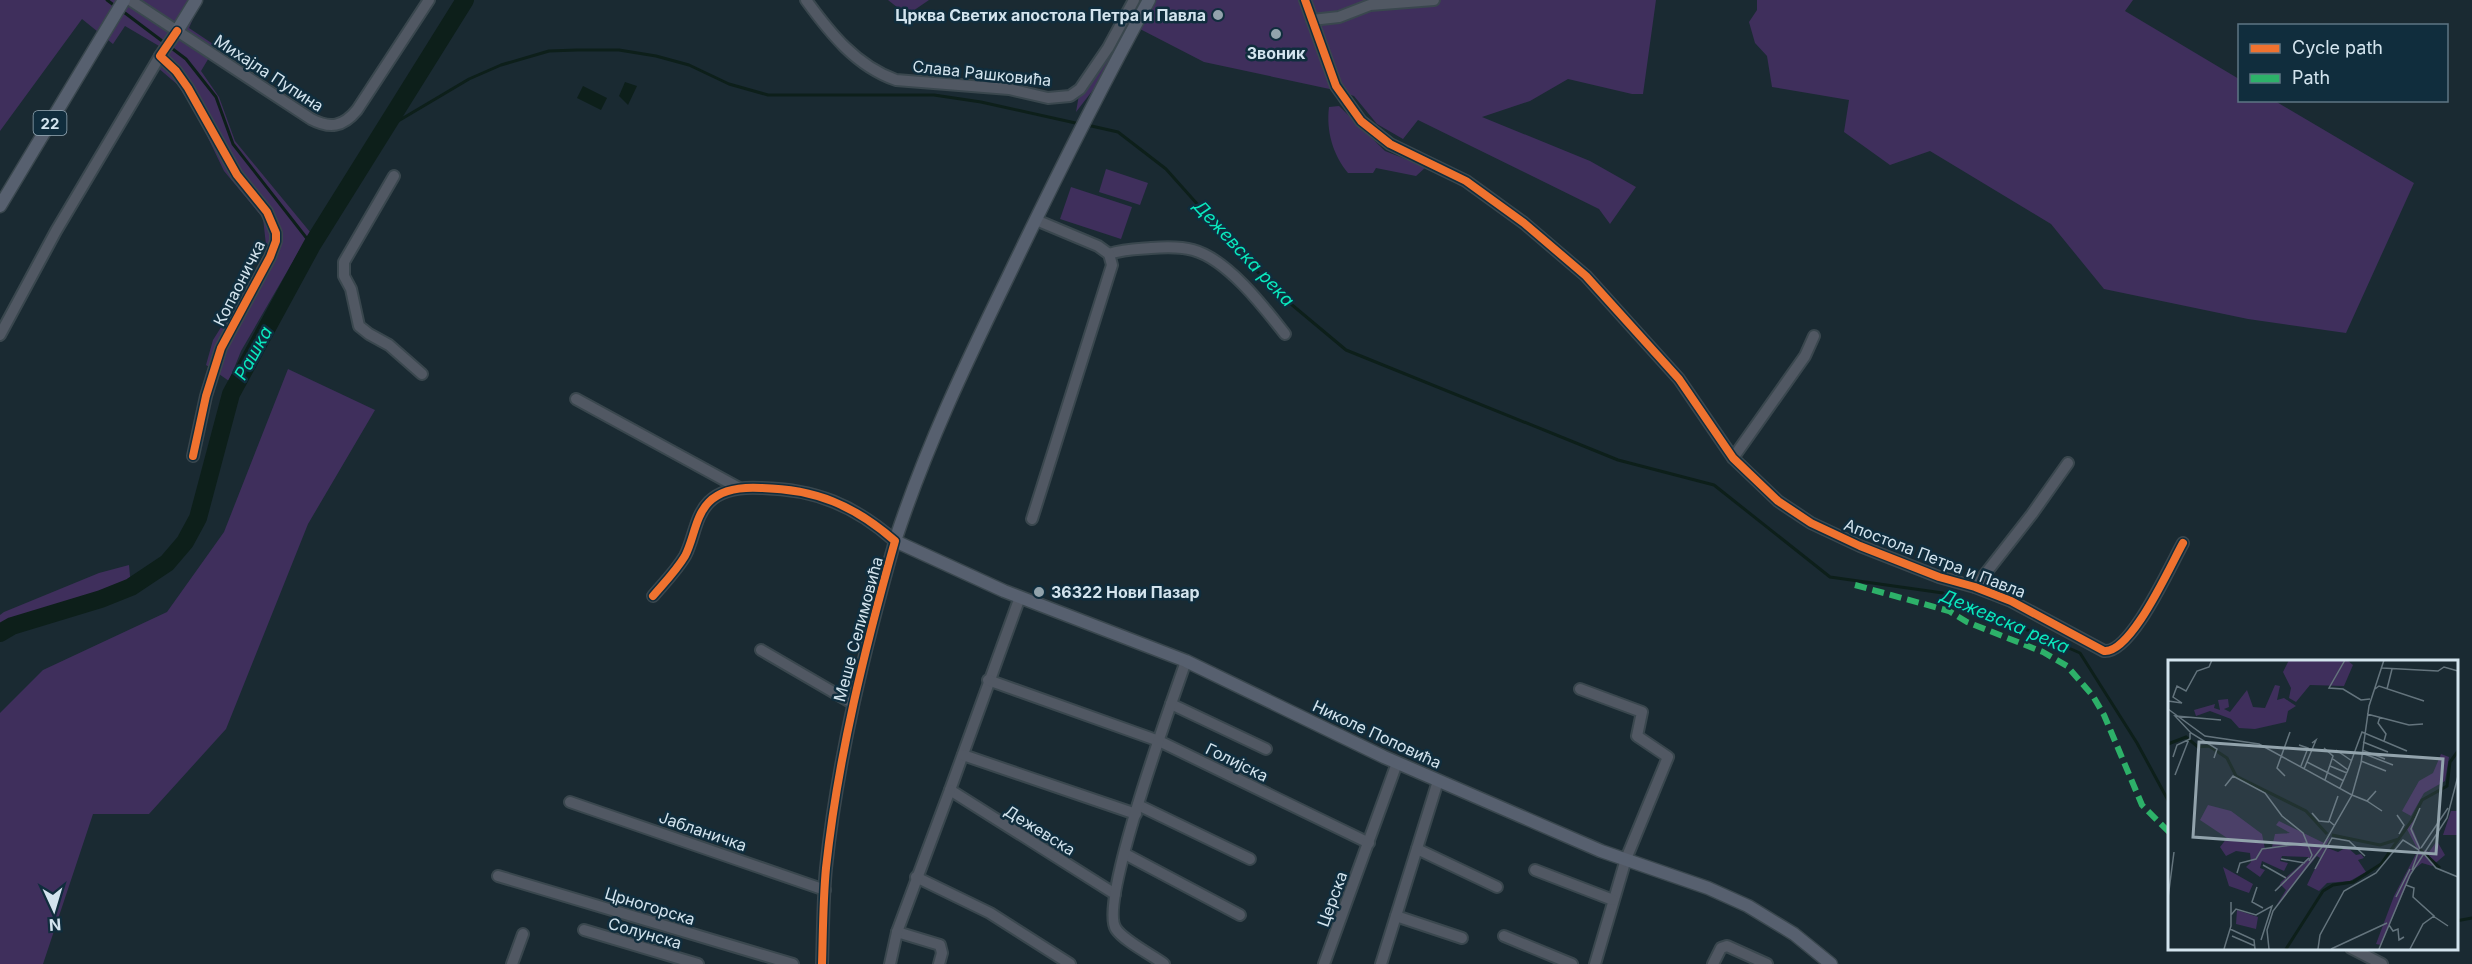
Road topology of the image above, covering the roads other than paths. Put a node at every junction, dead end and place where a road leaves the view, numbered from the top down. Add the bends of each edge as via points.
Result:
1 (124, 0) edge
2 (130, 0) edge
3 (196, 0) edge
4 (429, 0) edge
5 (806, 0) edge
6 (1134, 0) edge
7 (1149, 0) edge
8 (1305, 0) edge
9 (1434, 0) edge
10 (1312, 20) junction
11 (168, 44) junction
12 (394, 176) dead end
13 (0, 206) edge
14 (1036, 220) junction
15 (1109, 254) junction
16 (1285, 334) dead end
17 (0, 335) edge
18 (1814, 336) dead end
19 (422, 374) dead end
20 (576, 399) dead end
21 (193, 456) dead end
22 (1733, 458) junction
23 (2068, 463) dead end
24 (739, 489) junction
25 (1032, 519) dead end
26 (895, 541) junction
27 (2183, 543) dead end
28 (1975, 587) junction
29 (653, 596) dead end
30 (1020, 597) junction
31 (761, 650) dead end
32 (1186, 661) junction
33 (988, 680) junction
34 (1580, 689) dead end
35 (852, 703) junction
36 (1171, 704) junction
37 (1159, 741) junction
38 (1266, 749) dead end
39 (963, 755) junction
40 (1397, 763) junction
41 (1438, 781) junction
42 (950, 790) junction
43 (570, 802) dead end
44 (1137, 809) junction
45 (1369, 843) junction
46 (1417, 849) junction
47 (1125, 854) junction
48 (1250, 859) dead end
49 (1626, 859) junction
50 (1535, 870) dead end
51 (498, 876) dead end
52 (916, 877) junction
53 (1497, 887) dead end
54 (825, 890) junction
55 (1115, 894) junction
56 (1613, 900) junction
57 (1240, 915) dead end
58 (1396, 916) junction
59 (584, 930) dead end
60 (897, 932) junction
61 (523, 934) dead end
62 (1504, 936) dead end
63 (1462, 938) dead end
64 (2353, 949) edge
65 (1066, 963) edge
66 (512, 964) edge
67 (698, 964) edge
68 (793, 964) edge
69 (822, 964) edge
70 (890, 964) edge
71 (939, 964) edge
72 (1164, 964) edge
73 (1324, 964) edge
74 (1381, 964) edge
75 (1572, 964) edge
76 (1595, 964) edge
77 (1713, 964) edge
78 (1767, 964) edge
79 (1831, 964) edge
80 (2382, 964) edge

1 - 13 main road, 22
2 - 11 street
3 - 11 main road
4 - 11 street, Михајла Пупина via 357,110 336,126 321,124
5 - 6 street, Слава Рашковића via 833,37 854,56 888,77 1009,89 1048,98 1070,96 1080,89
7 - 14 main road, Меше Селимовића via 1088,112
8 - 10 street
9 - 10 street via 1370,5
10 - 22 street, Апостола Петра и Павла via 1336,86 1362,121 1389,144 1466,181 1524,223 1586,276 1679,379
11 - 17 street via 56,231
11 - 21 street, Копаоничка via 176,71 237,175 267,212 276,232 270,257 220,348
12 - 19 street via 342,269 359,326 389,345
14 - 15 street
14 - 26 main road, Меше Селимовића via 948,400
15 - 16 street via 1120,250 1194,250 1226,269
15 - 25 street via 1112,265
18 - 22 street via 1805,356
20 - 24 street
22 - 28 street, Апостола Петра и Павла via 1778,501 1811,523 1939,577
23 - 28 street, Апостола Петра и Павла
24 - 26 street, Меше Селимовића via 806,491 834,501
24 - 29 street, Меше Селимовића via 721,494 706,506 685,556
26 - 30 main road, Николе Поповића
26 - 35 street, Меше Селимовића
27 - 28 street, Апостола Петра и Павла via 2139,624 2109,651
30 - 32 main road, Николе Поповића
30 - 33 street
31 - 35 street
32 - 36 street
32 - 40 main road, Николе Поповића
33 - 37 street
33 - 39 street
34 - 49 street via 1642,712 1637,736 1668,757
35 - 54 street, Меше Селимовића
36 - 37 street
36 - 38 street, Голијска
37 - 44 street
37 - 45 street, Голијска
39 - 42 street
39 - 44 street
40 - 41 main road, Николе Поповића
40 - 45 street, Церска
41 - 46 street
41 - 49 main road, Николе Поповића
42 - 52 street
42 - 55 street, Дежевска
43 - 54 street, Јабланичка
44 - 47 street
44 - 48 street
45 - 73 street, Церска
46 - 53 street
46 - 58 street
47 - 55 street
47 - 57 street
49 - 56 street
49 - 79 main road, Николе Поповића via 1748,906 1794,934
50 - 56 street
51 - 68 street, Црногорска
52 - 60 street
52 - 65 street via 990,913
54 - 69 street, Меше Селимовића
55 - 72 street via 1115,928
56 - 76 street
58 - 63 street
58 - 74 street
59 - 67 street, Солунска
60 - 70 street
60 - 71 street via 940,945
61 - 66 street
62 - 75 street
64 - 80 street
77 - 78 street via 1721,948 1727,945

